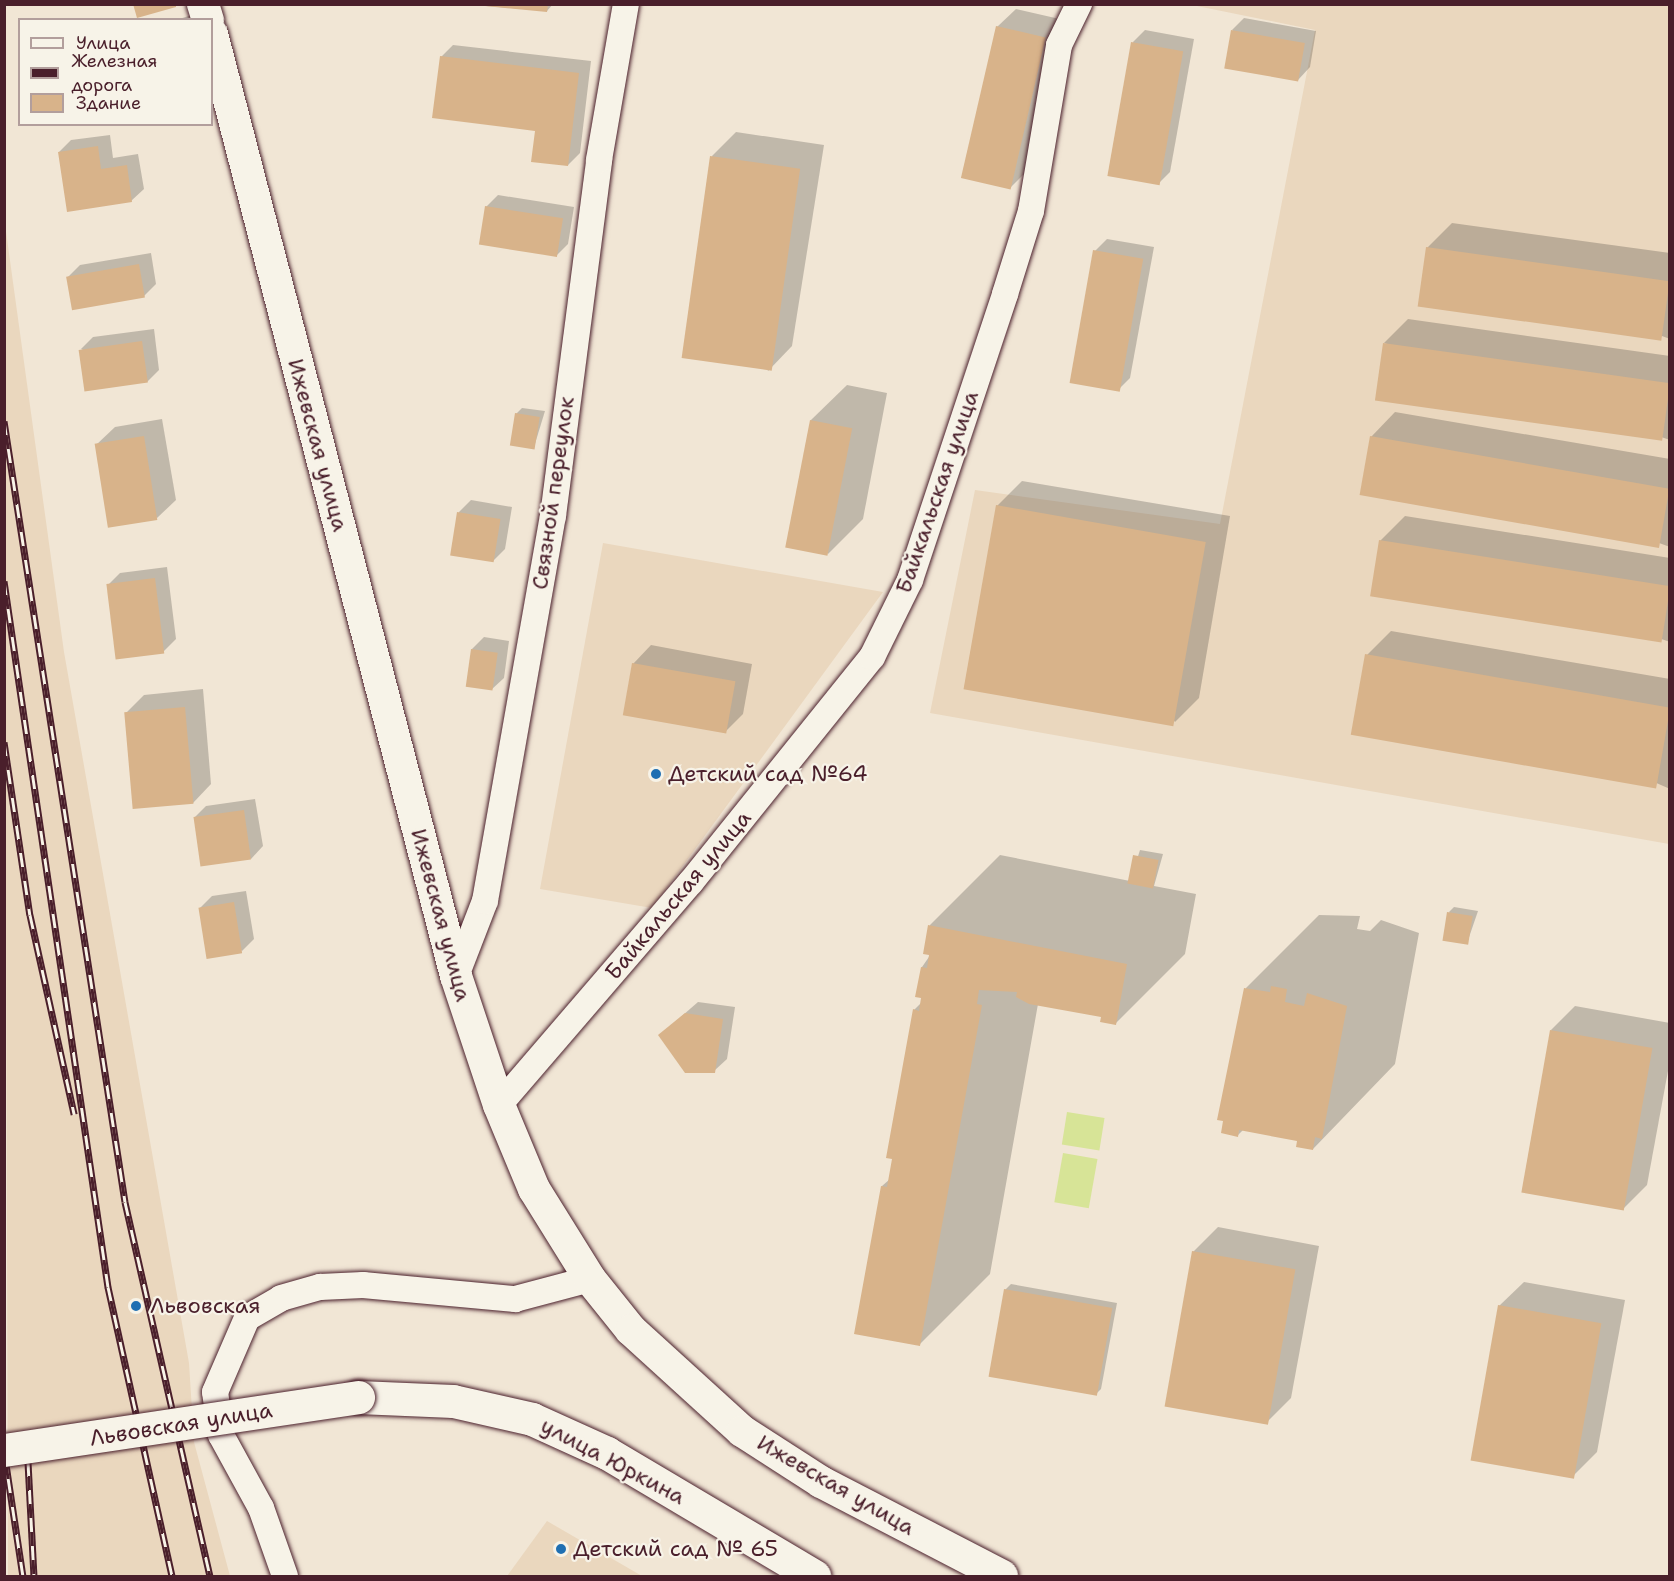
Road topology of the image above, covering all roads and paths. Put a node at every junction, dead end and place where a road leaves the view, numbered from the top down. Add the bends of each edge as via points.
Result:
1 (626, 4) edge
2 (1079, 4) edge
3 (213, 38) edge
4 (456, 976) junction
5 (499, 1105) junction
6 (590, 1279) junction
7 (358, 1397) joint
8 (4, 1450) edge
9 (285, 1576) edge
10 (814, 1576) edge
11 (1002, 1576) edge

1 - 4 street, Связной переулок via 599,160 553,516 485,901
2 - 5 street, Байкальская улица via 1059,45 1031,211 1005,294 910,580 872,657 692,882
3 - 4 street, Ижевская улица
4 - 5 street, Ижевская улица
5 - 6 street, Ижевская улица via 534,1189
6 - 9 street via 516,1299 363,1285 320,1287 281,1298 248,1318 215,1392 221,1435 261,1508
6 - 11 street, Ижевская улица via 639,1338 742,1431 821,1482
7 - 8 main road, Львовская улица, bridge
7 - 10 main road, улица Юркина via 453,1401 532,1419 607,1453

